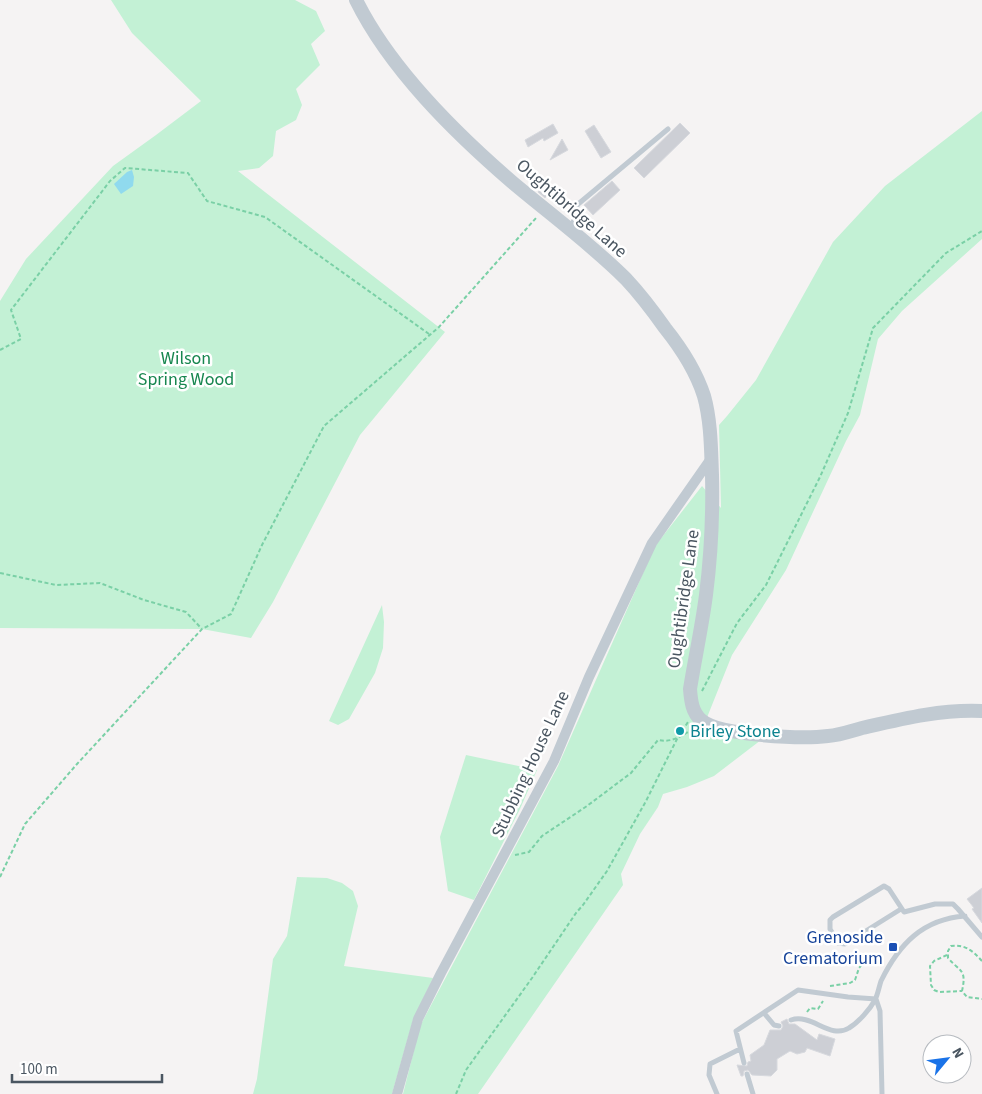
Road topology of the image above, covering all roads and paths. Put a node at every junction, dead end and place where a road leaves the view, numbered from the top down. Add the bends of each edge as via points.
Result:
1 (356, 0) edge
2 (668, 129) dead end
3 (545, 209) junction
4 (570, 230) junction
5 (982, 231) edge
6 (430, 335) junction
7 (0, 350) edge
8 (712, 457) junction
9 (0, 573) edge
10 (202, 629) junction
11 (982, 710) edge
12 (696, 712) junction
13 (677, 739) junction
14 (508, 850) junction
15 (0, 877) edge
16 (901, 909) junction
17 (965, 916) junction
18 (982, 938) edge
19 (948, 954) junction
20 (982, 962) edge
21 (962, 991) junction
22 (982, 998) edge
23 (876, 999) junction
24 (764, 1013) junction
25 (791, 1020) dead end
26 (779, 1026) dead end
27 (740, 1049) junction
28 (744, 1063) dead end
29 (747, 1074) dead end
30 (397, 1094) edge
31 (456, 1094) edge
32 (717, 1094) edge
33 (753, 1094) edge
34 (882, 1094) edge

1 - 3 street, Oughtibridge Lane via 384,47 416,86 462,136
2 - 4 lane via 577,205
3 - 4 street, Oughtibridge Lane
3 - 6 path
4 - 8 street, Oughtibridge Lane via 627,280 677,344 704,397
5 - 12 path via 946,253 873,328 848,413 820,477 766,585 737,623 700,695
6 - 7 path via 265,217 207,201 188,173 125,168 110,181 11,310 21,339
6 - 10 path via 324,426 262,545 231,614
8 - 12 street, Oughtibridge Lane via 712,544 690,689
8 - 14 street, Stubbing House Lane via 652,543 589,677 554,761
9 - 10 path via 56,585 100,583 186,612
10 - 15 path via 25,824
11 - 12 street via 926,714 810,738 723,730 711,726
12 - 13 path
12 - 13 path via 697,726
13 - 14 path via 658,740 631,773 542,836 529,852 515,855
13 - 31 path via 607,871 466,1070
14 - 30 street, Stubbing House Lane via 418,1019
16 - 16 lane via 845,944 838,942 830,929 833,917 880,887 889,889
16 - 17 lane via 904,912 949,903
17 - 18 lane
17 - 23 lane via 949,917 915,935 888,968
19 - 20 path via 951,946 958,945 973,951
19 - 21 path via 948,958 963,972
19 - 21 path via 934,960 930,966 931,985 939,992
21 - 22 path via 967,997
23 - 24 lane via 798,990
23 - 25 lane via 846,1030 829,1030 801,1017
23 - 34 lane via 880,1011
24 - 26 lane via 774,1025
24 - 27 lane via 736,1031
27 - 28 lane
27 - 32 lane via 710,1064 709,1075
29 - 33 lane

